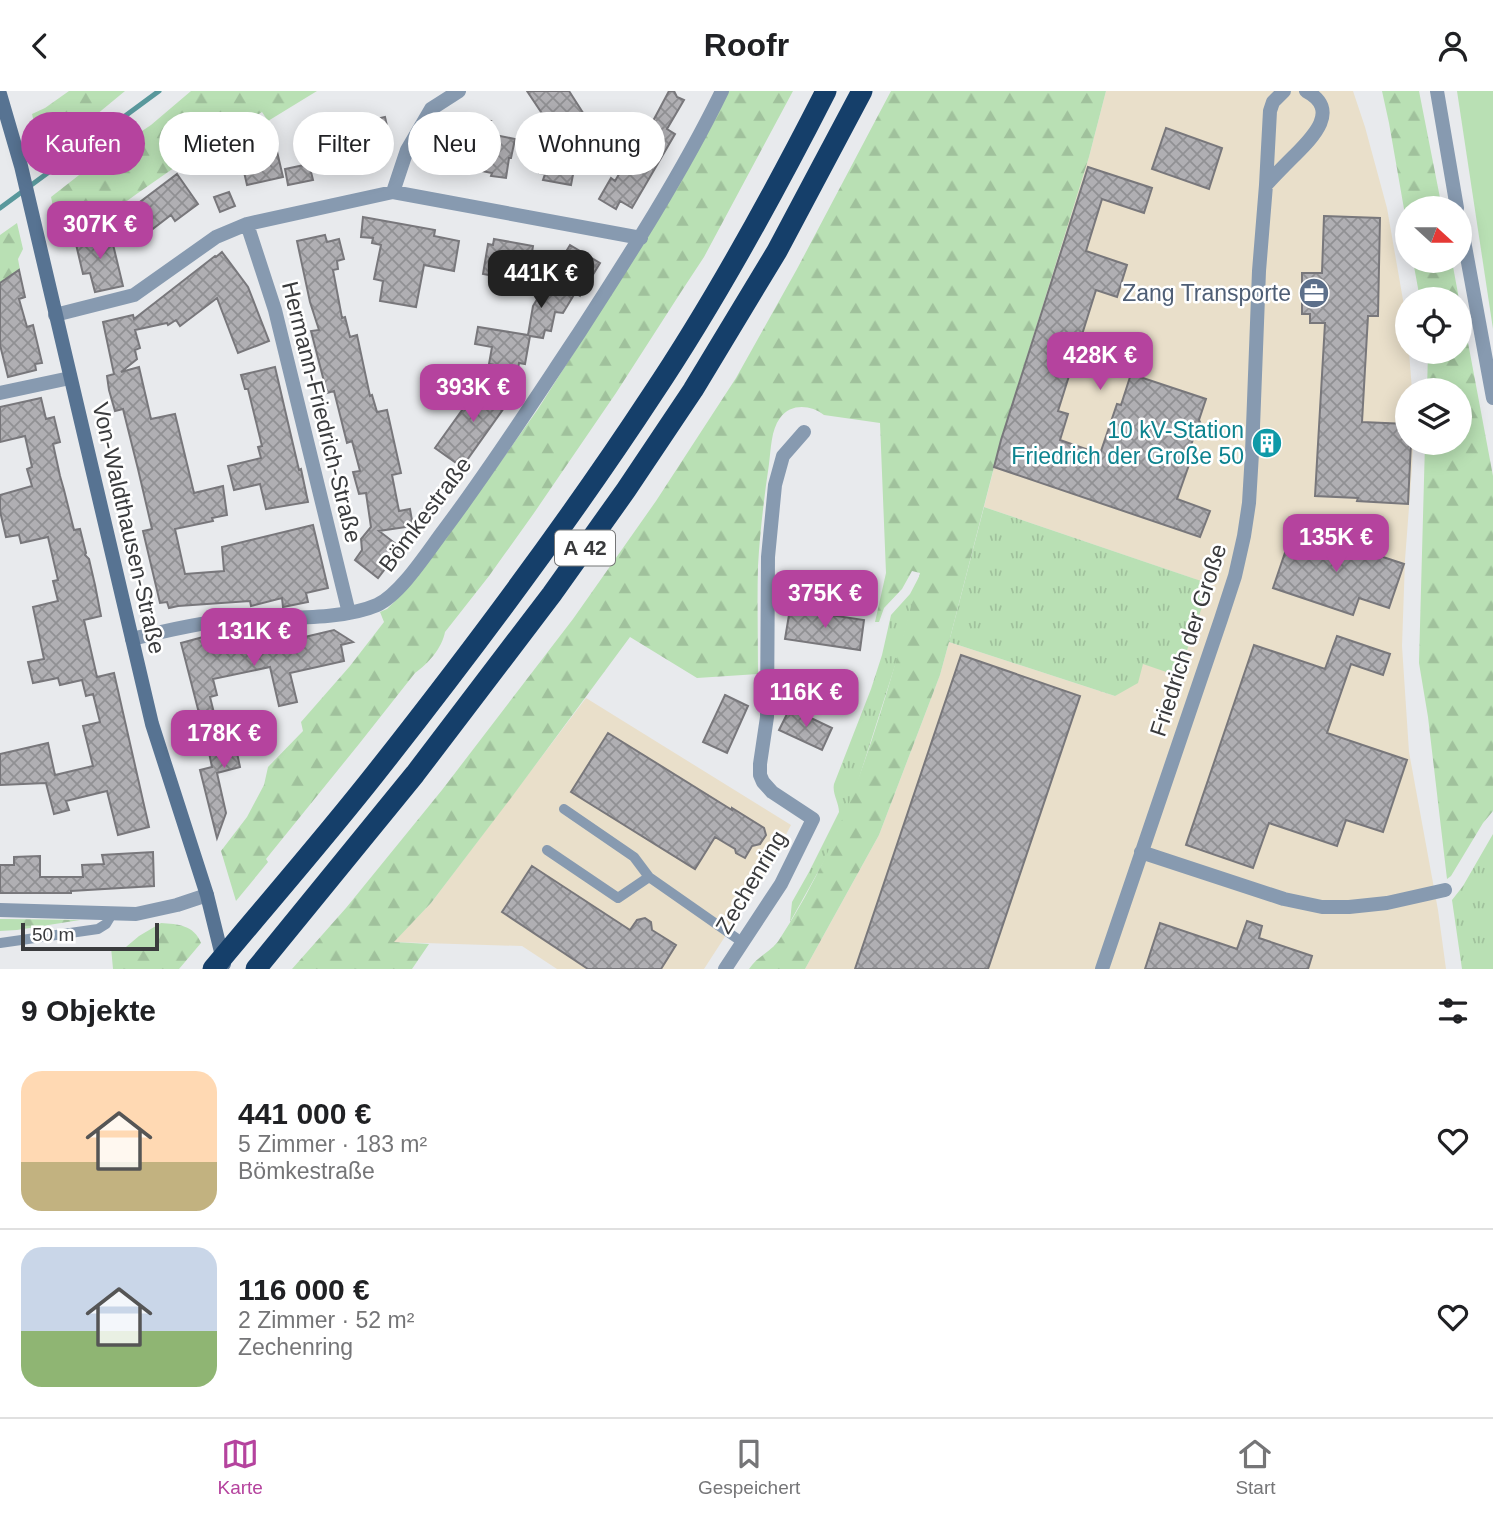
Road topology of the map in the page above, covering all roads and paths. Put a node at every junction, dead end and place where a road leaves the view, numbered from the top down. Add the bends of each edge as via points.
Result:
1 (459, 91) edge
2 (722, 91) edge
3 (826, 91) edge
4 (862, 91) edge
5 (1306, 91) edge
6 (1437, 91) edge
7 (0, 94) edge
8 (1275, 95) edge
9 (1266, 185) junction
10 (393, 192) junction
11 (1456, 196) edge
12 (247, 224) junction
13 (640, 238) junction
14 (1470, 273) edge
15 (55, 315) junction
16 (70, 378) junction
17 (0, 393) edge
18 (1493, 398) edge
19 (804, 432) dead end
20 (349, 613) junction
21 (131, 639) junction
22 (564, 809) dead end
23 (547, 850) dead end
24 (1141, 852) junction
25 (649, 877) junction
26 (1446, 890) dead end
27 (207, 895) junction
28 (0, 910) edge
29 (112, 914) junction
30 (743, 942) junction
31 (0, 943) edge
32 (213, 969) edge
33 (225, 969) edge
34 (256, 969) edge
35 (725, 969) edge
36 (1102, 969) edge

1 - 10 street via 431,109 407,150
2 - 13 street, Bömkestraße
3 - 32 highway, A 42 via 718,289 653,394 573,509 460,665
4 - 34 highway, A 42 via 777,251 626,490 415,774
5 - 9 street via 1321,106 1321,124
6 - 11 street
7 - 15 street, Von-Waldthausen-Straße
8 - 9 street, Friedrich der Große
9 - 24 street, Friedrich der Große via 1244,536 1221,619
10 - 12 street
10 - 13 street
12 - 15 street via 216,237 134,295
12 - 20 street, Hermann-Friedrich-Straße via 275,310
13 - 20 street, Bömkestraße via 514,432 406,579 381,603
14 - 18 street
15 - 16 street, Von-Waldthausen-Straße
16 - 17 street
16 - 21 street, Von-Waldthausen-Straße
19 - 30 street, Zechenring via 783,456 775,485 768,557 767,717 760,775 772,792 813,819 781,884
20 - 21 street, Bömkestraße via 229,620
21 - 27 street, Von-Waldthausen-Straße via 152,725
22 - 25 lane via 634,857
23 - 25 lane via 618,898
24 - 26 street via 1322,907 1387,903
24 - 36 street, Friedrich der Große
25 - 30 lane
27 - 29 street via 177,905
27 - 33 street, Von-Waldthausen-Straße
28 - 29 street
29 - 31 lane via 98,929
30 - 35 street, Zechenring

